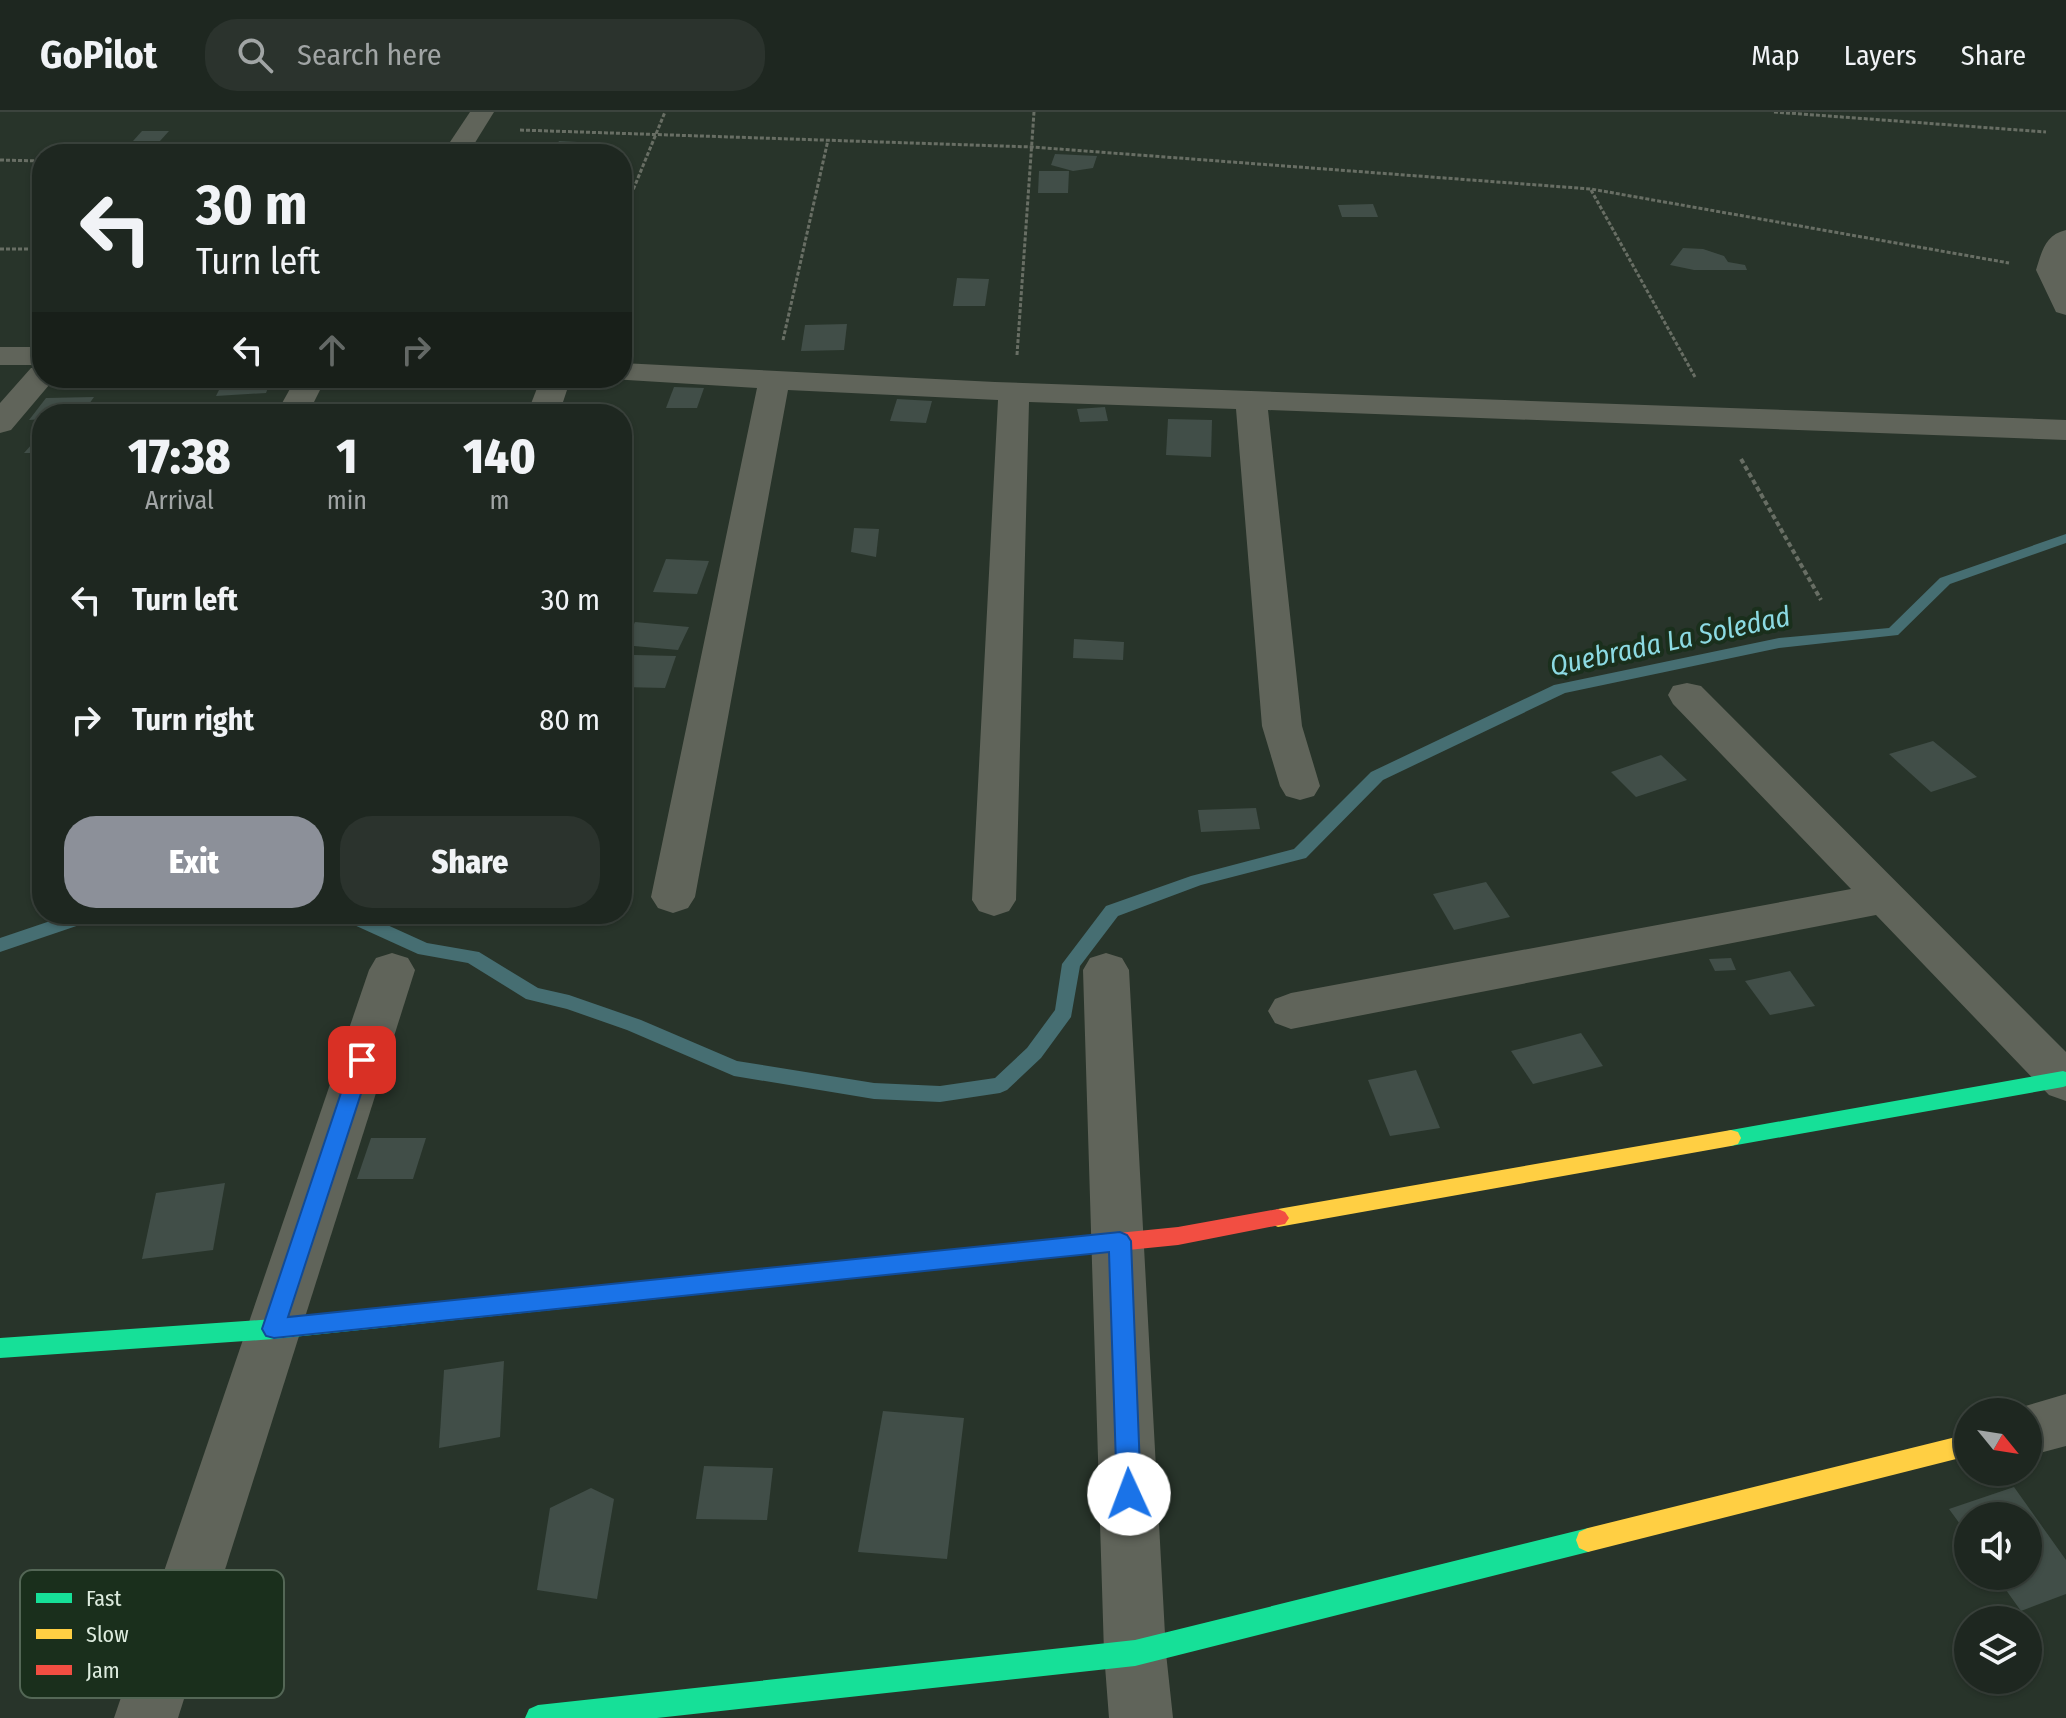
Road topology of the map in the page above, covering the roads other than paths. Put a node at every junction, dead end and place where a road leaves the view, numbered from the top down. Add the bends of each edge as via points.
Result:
1 (477, 120) edge
2 (461, 144) edge
3 (2066, 238) edge
4 (2066, 306) edge
5 (0, 356) edge
6 (32, 356) edge
7 (632, 373) edge
8 (774, 380) junction
9 (32, 386) edge
10 (1014, 392) junction
11 (1251, 400) junction
12 (0, 423) edge
13 (2066, 430) edge
14 (1687, 695) dead end
15 (1300, 786) dead end
16 (673, 897) dead end
17 (1886, 898) junction
18 (994, 900) dead end
19 (392, 970) dead end
20 (1106, 970) dead end
21 (1291, 1011) dead end
22 (2064, 1080) edge
23 (1120, 1241) junction
24 (274, 1329) junction
25 (0, 1348) edge
26 (2066, 1420) edge
27 (2042, 1426) edge
28 (1954, 1448) edge
29 (195, 1570) edge
30 (1135, 1653) junction
31 (153, 1698) edge
32 (146, 1718) edge
33 (538, 1718) edge
34 (1141, 1718) edge

1 - 2 street
3 - 4 street via 2057,246 2050,270
5 - 6 street
7 - 8 street
8 - 10 street
8 - 16 street
9 - 12 street
10 - 11 street
10 - 18 street
11 - 13 street
11 - 15 street via 1282,726
14 - 17 street
17 - 21 street
17 - 22 street
19 - 24 street
20 - 23 street
22 - 23 street via 1178,1236
23 - 24 street
23 - 30 street
24 - 25 street
24 - 29 street
26 - 27 street
28 - 30 street
30 - 33 street
30 - 34 street
31 - 32 street

